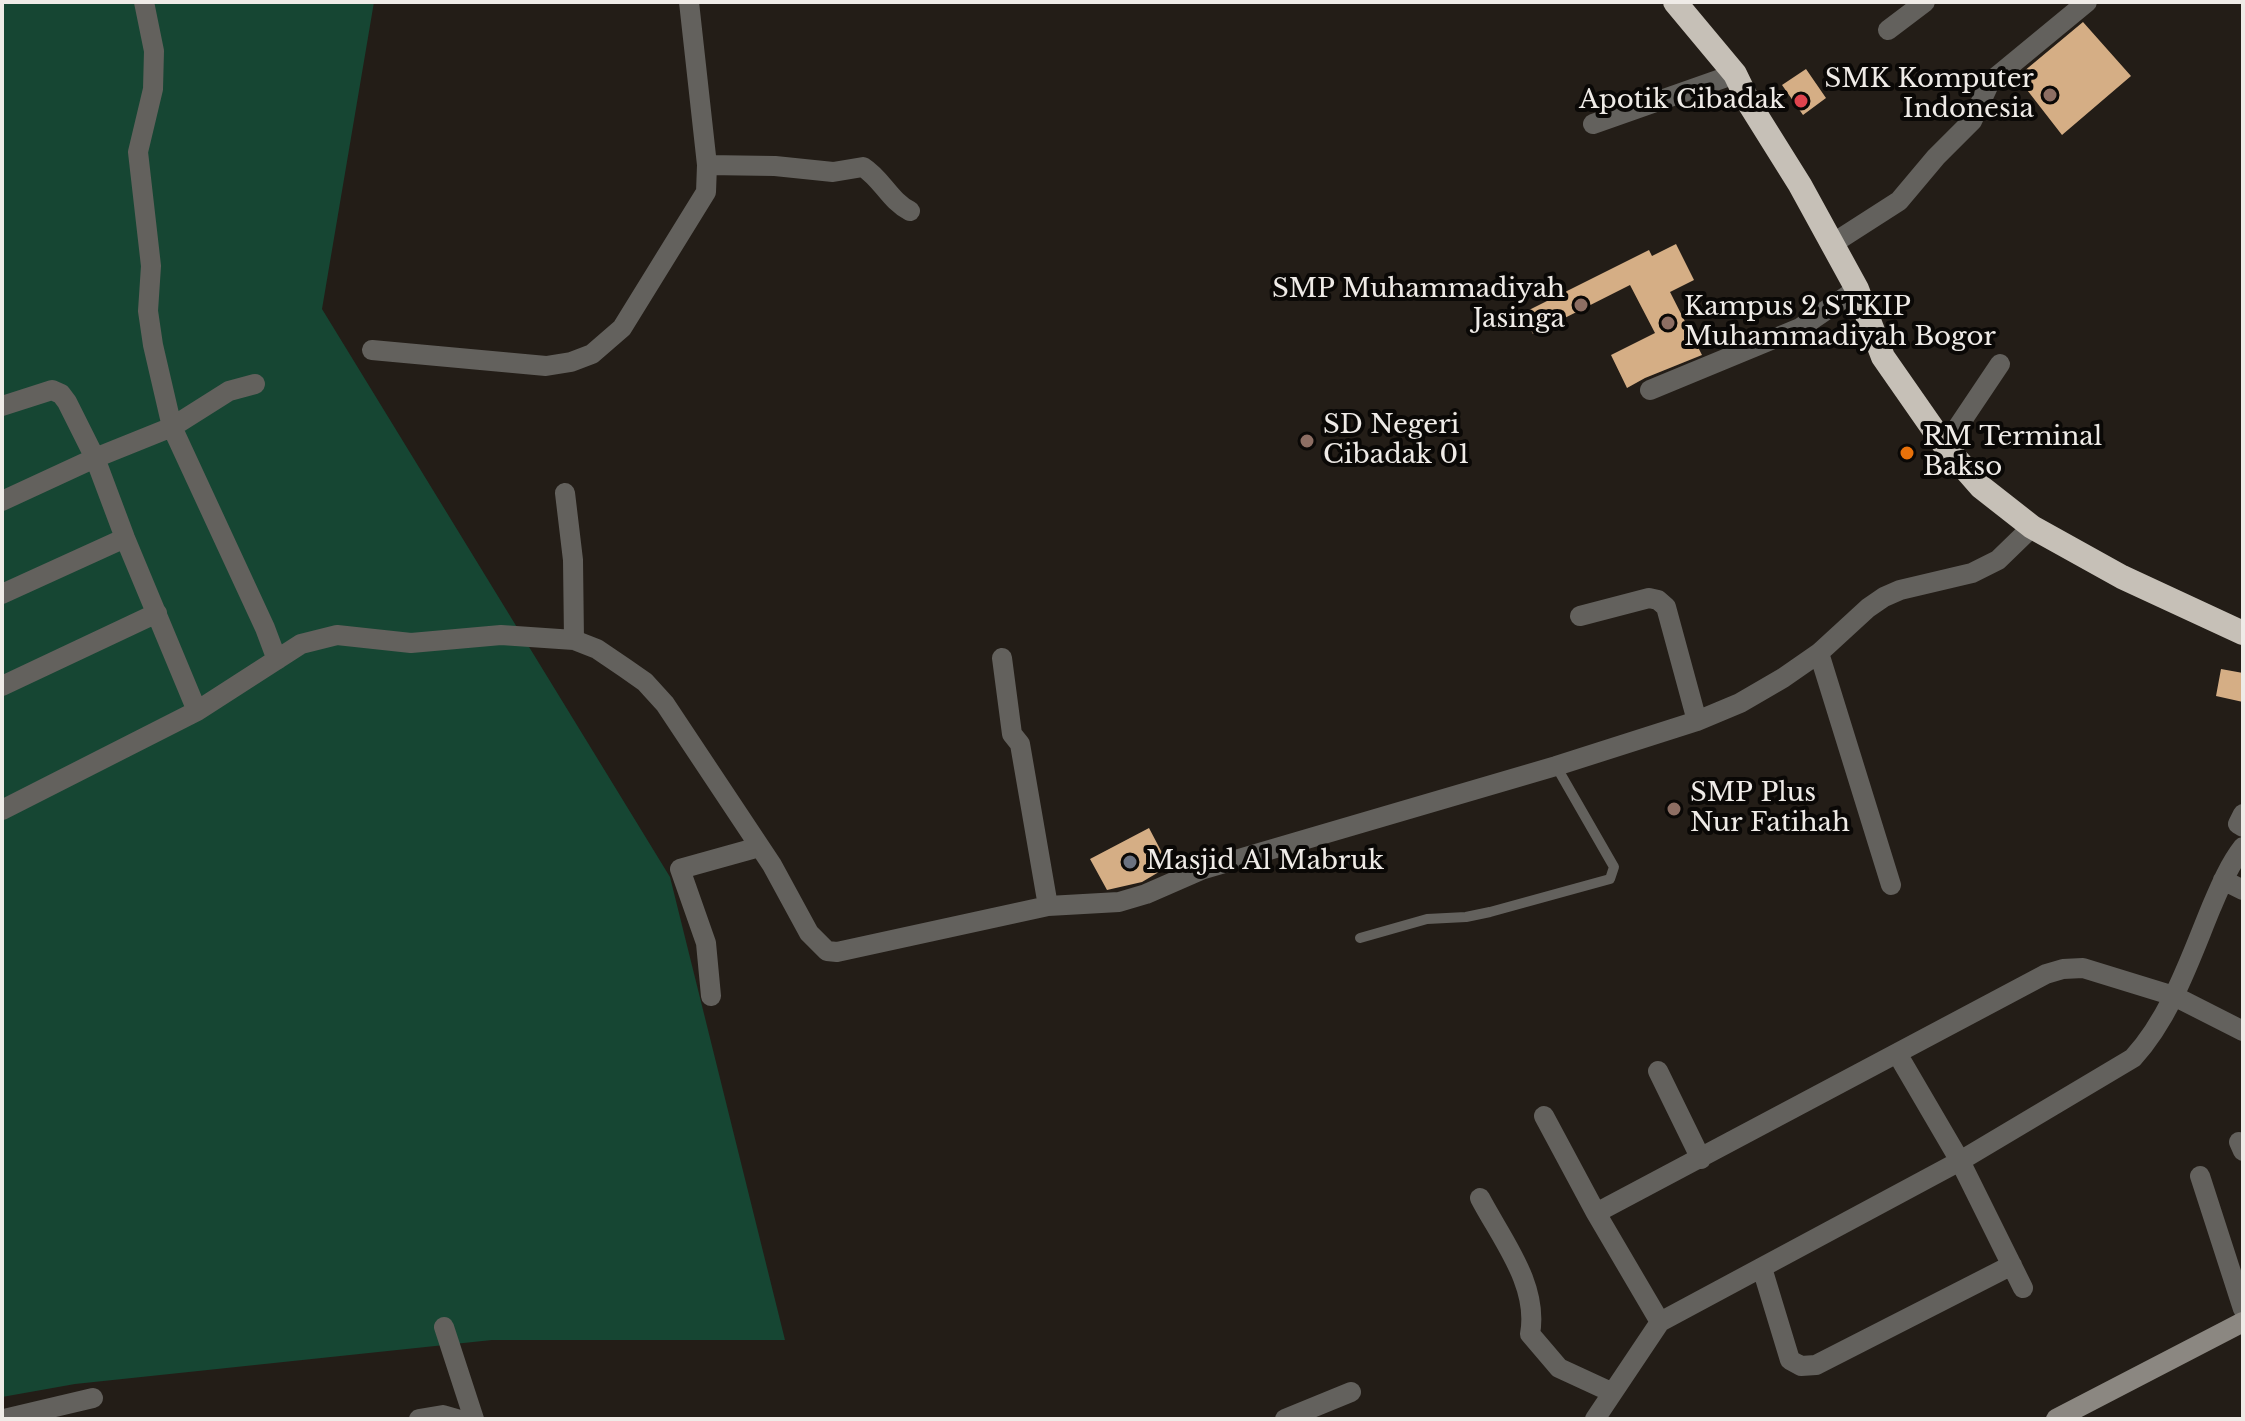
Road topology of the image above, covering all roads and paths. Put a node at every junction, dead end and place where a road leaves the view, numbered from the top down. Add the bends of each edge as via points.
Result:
1 (144, 2) edge
2 (689, 2) edge
3 (1675, 2) edge
4 (1925, 2) edge
5 (2087, 2) edge
6 (1888, 30) dead end
7 (1735, 74) junction
8 (1593, 124) dead end
9 (707, 165) junction
10 (910, 211) dead end
11 (1832, 244) junction
12 (1857, 289) junction
13 (372, 350) dead end
14 (2000, 364) dead end
15 (255, 384) dead end
16 (1650, 390) dead end
17 (2, 406) edge
18 (172, 427) junction
19 (1945, 446) junction
20 (95, 458) junction
21 (565, 493) dead end
22 (2, 501) edge
23 (2032, 527) junction
24 (125, 538) junction
25 (2, 594) edge
26 (157, 613) junction
27 (1580, 616) dead end
28 (2243, 633) edge
29 (574, 640) junction
30 (1819, 653) junction
31 (1002, 658) dead end
32 (277, 660) junction
33 (2, 686) edge
34 (197, 711) junction
35 (1697, 721) junction
36 (1556, 766) junction
37 (2, 810) edge
38 (2243, 814) edge
39 (2243, 827) edge
40 (759, 847) junction
41 (2242, 851) edge
42 (2223, 880) junction
43 (1891, 885) dead end
44 (2243, 890) edge
45 (1048, 906) junction
46 (1360, 938) dead end
47 (711, 996) dead end
48 (2174, 996) junction
49 (2243, 1031) edge
50 (1898, 1055) junction
51 (1658, 1071) dead end
52 (1544, 1116) dead end
53 (1701, 1159) junction
54 (1960, 1161) junction
55 (2200, 1176) dead end
56 (1480, 1198) dead end
57 (1596, 1213) junction
58 (2012, 1265) junction
59 (1762, 1268) junction
60 (2023, 1288) dead end
61 (2243, 1309) edge
62 (1660, 1322) junction
63 (2243, 1322) edge
64 (444, 1327) dead end
65 (1351, 1392) dead end
66 (1611, 1392) junction
67 (93, 1398) dead end
68 (4, 1419) edge
69 (419, 1419) edge
70 (457, 1419) edge
71 (474, 1419) edge
72 (1285, 1419) edge
73 (1595, 1419) edge
74 (2056, 1419) edge

1 - 18 street via 154,51 153,89 138,152 151,266 148,311
2 - 9 street
3 - 7 highway
4 - 6 street
5 - 11 street via 1990,82 1972,121 1899,201
7 - 8 street
7 - 11 highway
9 - 10 street via 833,172 863,167
9 - 13 street via 706,192 666,259 622,328 592,354 546,366
11 - 12 highway
12 - 16 street via 1800,328
12 - 19 highway via 1883,357
14 - 19 street
15 - 18 street via 229,391
17 - 20 street via 52,390 61,394
18 - 20 street
18 - 32 street
19 - 23 highway via 1981,487
20 - 22 street
20 - 24 street
21 - 29 street
23 - 28 highway via 2122,577
23 - 30 street via 1998,560 1972,573 1884,597
24 - 25 street
24 - 26 street
26 - 33 street
26 - 34 street
27 - 35 street via 1649,598 1666,607
29 - 32 street via 501,635 411,643 337,635 301,644
29 - 40 street via 645,682 665,704
30 - 35 street via 1758,693
30 - 43 street
31 - 45 street via 1012,734 1020,744
32 - 34 street
34 - 37 street
35 - 36 street
36 - 45 street via 1201,870 1119,902
36 - 46 lane via 1614,867 1610,879 1490,912 1427,919
38 - 39 street via 2238,824
40 - 45 street via 809,933 827,951
40 - 47 street via 680,869 706,943
41 - 42 street
42 - 44 street
42 - 48 street
48 - 49 street
48 - 50 street via 2083,968 2063,969
48 - 54 street via 2133,1058
50 - 53 street
50 - 54 street
51 - 53 street
52 - 57 street
53 - 57 street
54 - 58 street
54 - 59 street
55 - 61 street
56 - 66 street via 1527,1284 1530,1334 1559,1368
57 - 62 street
58 - 59 street via 1816,1365 1801,1366 1790,1360
58 - 60 street
59 - 62 street
62 - 66 street
63 - 74 main road
64 - 71 street
65 - 72 street
66 - 73 street
67 - 68 street
69 - 70 street

